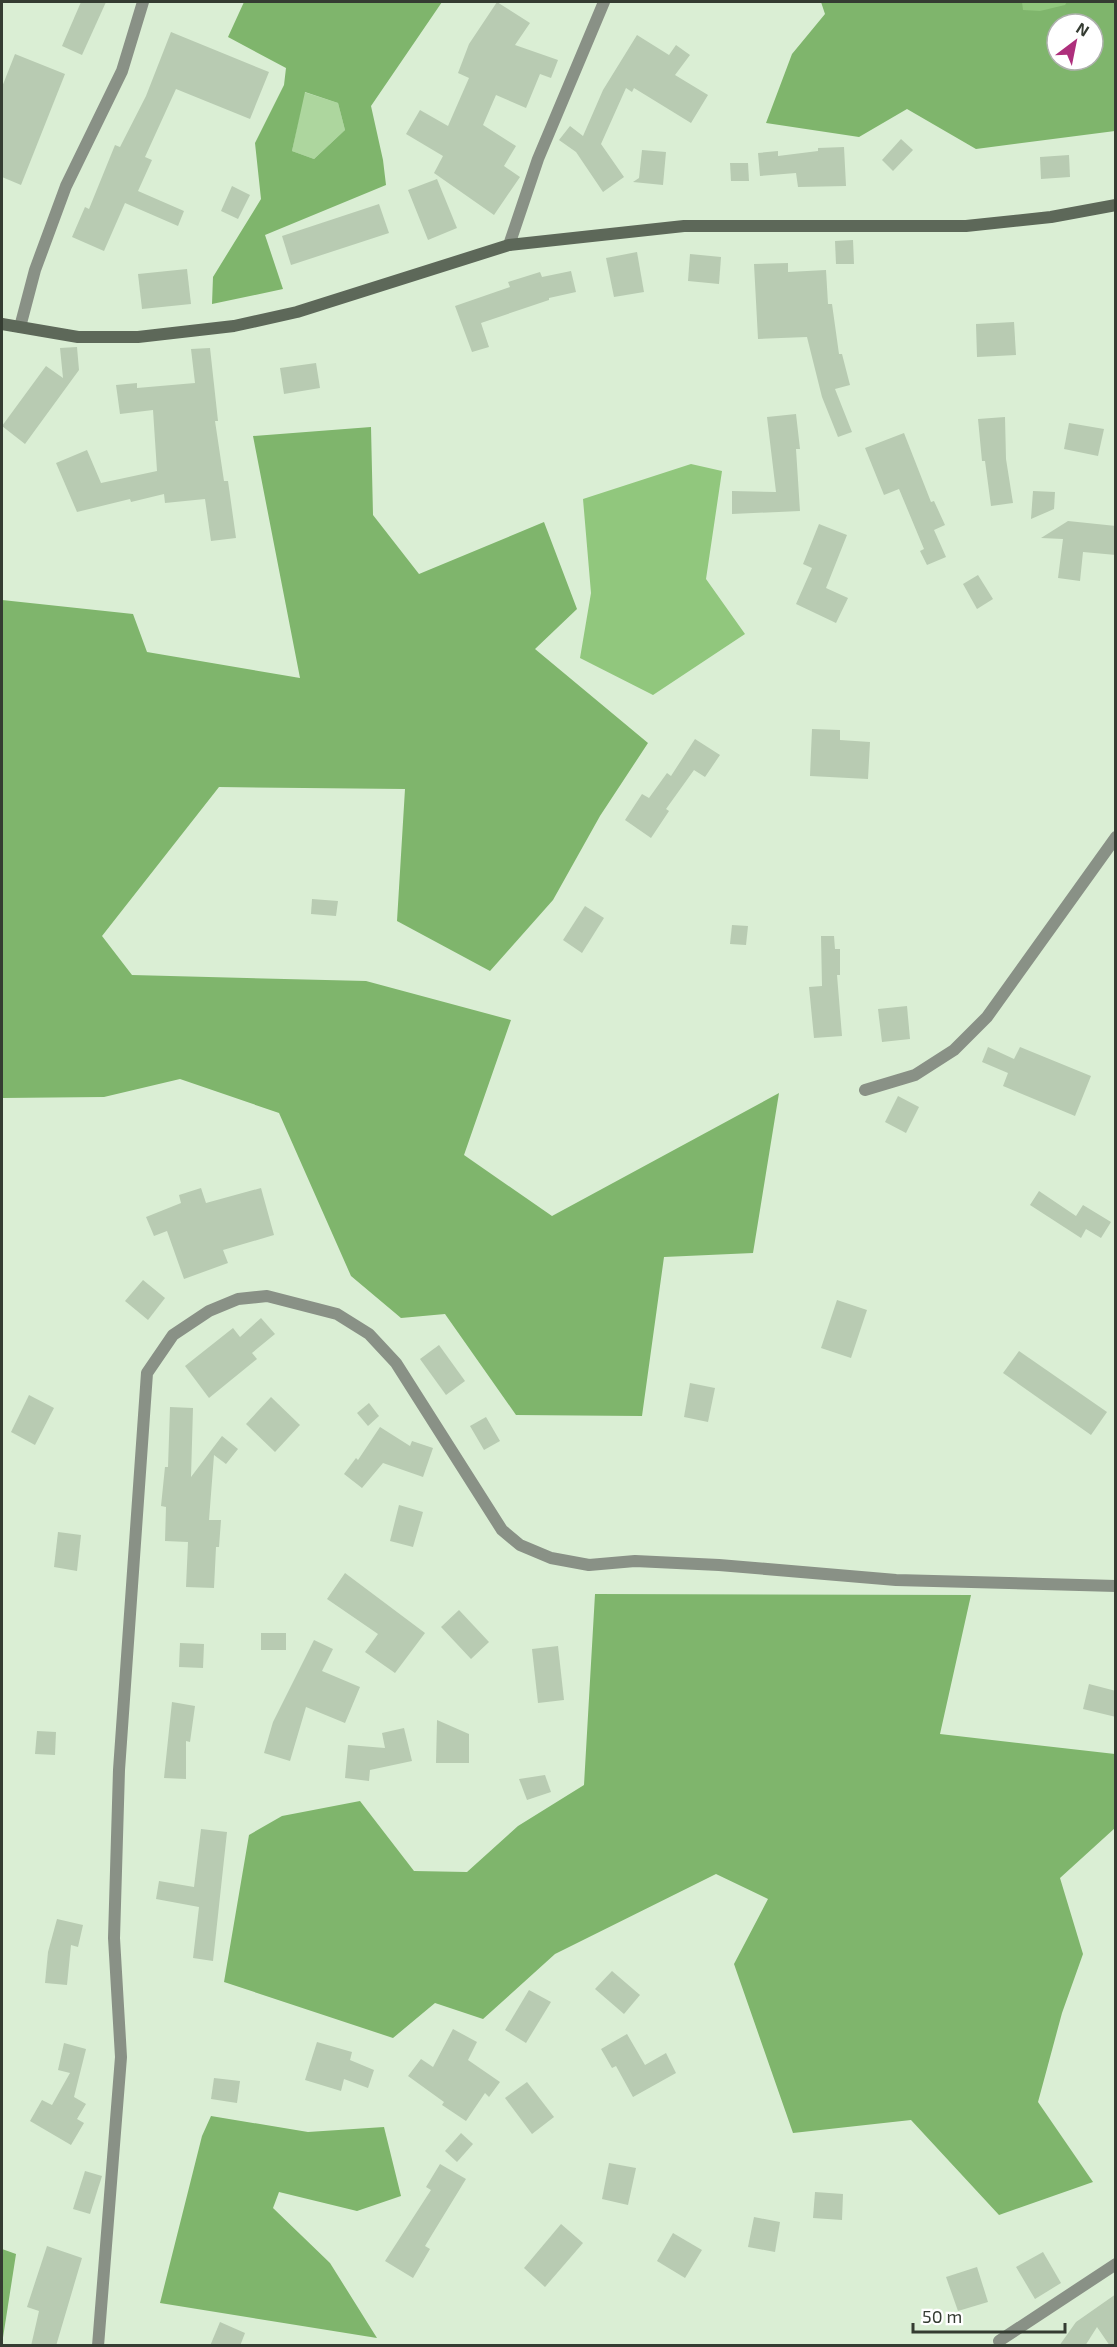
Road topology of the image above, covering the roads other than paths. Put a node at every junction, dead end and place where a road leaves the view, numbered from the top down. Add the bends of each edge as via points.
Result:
1 (143, 2) edge
2 (604, 2) edge
3 (1116, 205) edge
4 (509, 245) junction
5 (2, 324) edge
6 (20, 327) junction
7 (1116, 837) edge
8 (865, 1090) dead end
9 (1116, 1586) edge
10 (1116, 2264) edge
11 (999, 2341) dead end
12 (98, 2346) edge

1 - 6 street via 122,71 66,186
2 - 4 street via 538,159
3 - 4 street via 966,226 684,226
4 - 6 street via 297,312 234,326 138,338 78,337
5 - 6 street
7 - 8 street via 987,1017 954,1050 915,1076
9 - 12 street via 896,1580 634,1561 589,1565 551,1558 520,1545 502,1530 396,1363 369,1334 337,1314 267,1296 238,1299 209,1311 173,1335 147,1372 146,1384 119,1770 114,1938 121,2057
10 - 11 street

